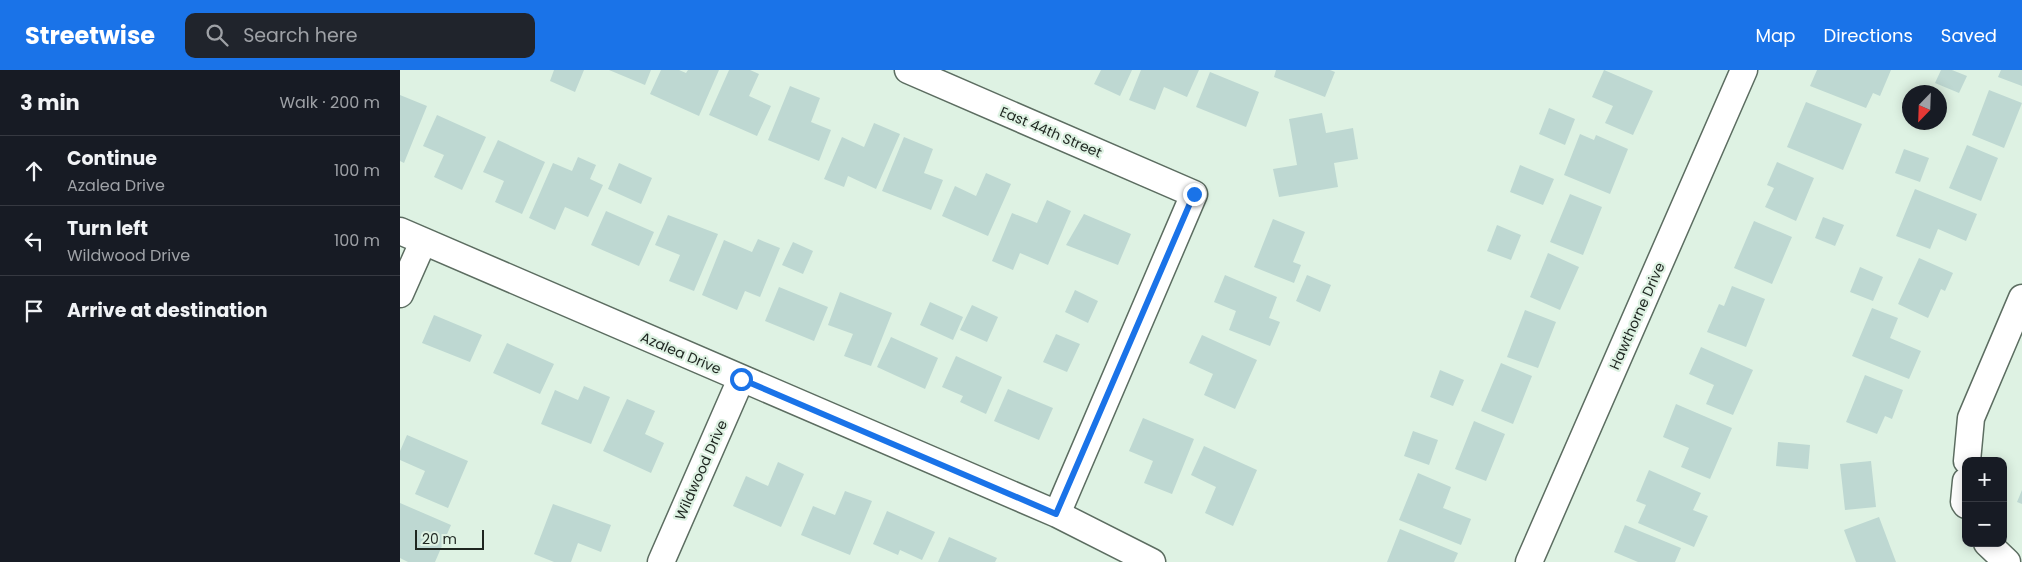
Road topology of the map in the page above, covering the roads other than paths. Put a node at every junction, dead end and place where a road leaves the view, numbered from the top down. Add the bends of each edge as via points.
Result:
1 (908, 70) edge
2 (1744, 70) edge
3 (411, 236) edge
4 (400, 294) edge
5 (2022, 298) edge
6 (741, 379) junction
7 (1967, 457) edge
8 (1056, 514) junction
9 (1991, 547) edge
10 (661, 562) edge
11 (1152, 562) edge
12 (1529, 562) edge
13 (2007, 562) edge

1 - 8 street, East 44th Street via 1194,194
2 - 12 street, Hawthorne Drive
3 - 4 street
3 - 6 street, Azalea Drive
5 - 7 street via 1971,418
6 - 8 street, Azalea Drive
6 - 10 street, Wildwood Drive
8 - 11 street, Azalea Drive
9 - 13 street

